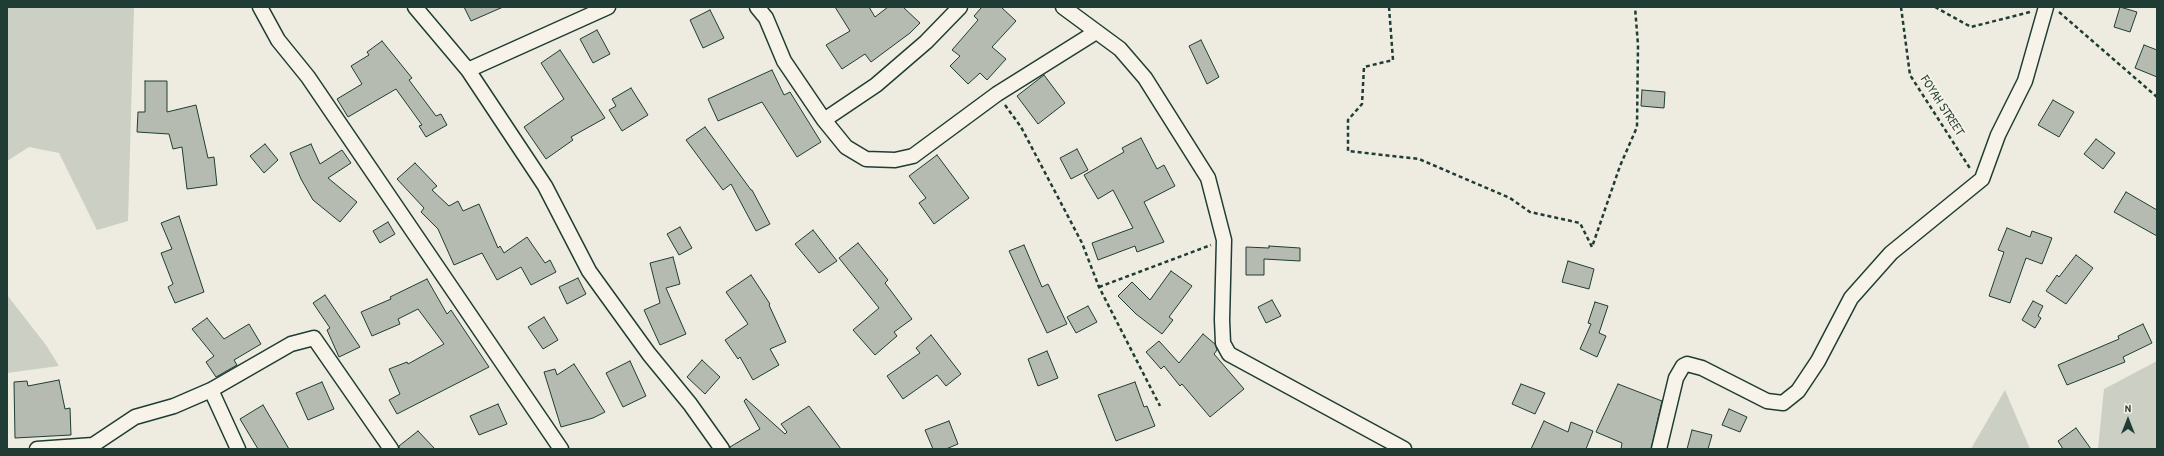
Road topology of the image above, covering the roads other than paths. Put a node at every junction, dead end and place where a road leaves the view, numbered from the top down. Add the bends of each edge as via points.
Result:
1 (260, 7) edge
2 (414, 7) edge
3 (608, 7) edge
4 (757, 7) edge
5 (960, 7) edge
6 (1063, 7) edge
7 (2046, 7) edge
8 (1096, 32) junction
9 (468, 70) junction
10 (824, 120) junction
11 (211, 390) junction
12 (37, 449) edge
13 (238, 449) edge
14 (391, 449) edge
15 (560, 449) edge
16 (722, 449) edge
17 (1404, 449) edge
18 (1659, 449) edge

1 - 15 street via 278,40 308,77
2 - 9 street
3 - 9 street
4 - 10 street via 766,18 784,61
5 - 10 street via 926,42 876,85
6 - 8 street
7 - 18 street via 2025,81 1998,136 1982,179 1891,253 1851,298 1818,361 1798,391 1783,403 1767,401 1702,368 1692,364 1683,366 1676,378
8 - 10 street via 997,94 913,156 895,160 866,159 846,147
8 - 17 street via 1120,49 1144,78 1208,178 1224,240 1223,343 1229,354
9 - 16 street via 545,186 589,271
11 - 12 street via 174,406 135,417 93,445
11 - 13 street
11 - 14 street via 291,344 314,338

